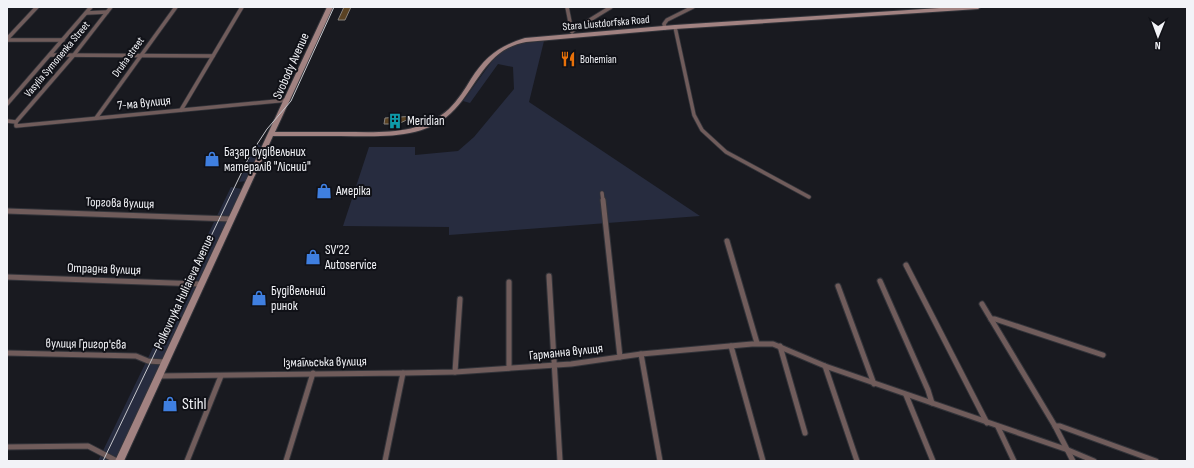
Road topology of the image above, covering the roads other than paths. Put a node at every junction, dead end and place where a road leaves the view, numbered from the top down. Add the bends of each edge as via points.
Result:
1 (37, 7) edge
2 (91, 7) edge
3 (111, 7) edge
4 (176, 7) edge
5 (242, 7) edge
6 (330, 7) edge
7 (567, 7) edge
8 (611, 7) edge
9 (693, 7) edge
10 (978, 7) edge
11 (107, 12) junction
12 (86, 13) junction
13 (665, 28) junction
14 (675, 28) junction
15 (571, 34) junction
16 (11, 35) junction
17 (7, 36) edge
18 (7, 40) edge
19 (64, 40) junction
20 (50, 56) junction
21 (73, 56) junction
22 (140, 56) junction
23 (213, 56) junction
24 (288, 100) junction
25 (7, 104) edge
26 (181, 110) junction
27 (96, 118) junction
28 (7, 121) edge
29 (16, 122) junction
30 (271, 134) junction
31 (602, 193) dead end
32 (809, 197) dead end
33 (7, 211) edge
34 (232, 219) junction
35 (727, 241) dead end
36 (906, 266) dead end
37 (549, 276) dead end
38 (7, 277) edge
39 (880, 281) dead end
40 (509, 282) dead end
41 (200, 284) junction
42 (838, 286) dead end
43 (460, 299) dead end
44 (982, 304) dead end
45 (991, 319) junction
46 (757, 343) junction
47 (731, 346) junction
48 (780, 346) junction
49 (7, 353) edge
50 (641, 354) junction
51 (1103, 355) dead end
52 (620, 357) junction
53 (164, 362) junction
54 (556, 364) junction
55 (825, 366) junction
56 (509, 368) junction
57 (456, 372) junction
58 (313, 373) junction
59 (402, 373) junction
60 (158, 376) junction
61 (221, 376) junction
62 (874, 384) junction
63 (906, 396) junction
64 (932, 403) junction
65 (987, 423) junction
66 (1055, 426) junction
67 (998, 427) junction
68 (805, 433) dead end
69 (7, 447) edge
70 (1068, 450) junction
71 (118, 461) edge
72 (187, 461) edge
73 (286, 461) edge
74 (385, 461) edge
75 (560, 461) edge
76 (660, 461) edge
77 (763, 461) edge
78 (857, 461) edge
79 (933, 461) edge
80 (1014, 461) edge
81 (1074, 461) edge
82 (1094, 461) edge
83 (1156, 461) edge

1 - 16 street
2 - 12 street, Vasylia Symonenka Street
3 - 11 street, Vasylia Symonenka Street
4 - 22 street, Druha street
5 - 23 street
6 - 24 main road, Svobody Avenue
7 - 15 street
8 - 15 street
9 - 13 street via 667,20
10 - 14 main road, Stara Liustdorfska Road
11 - 12 street
11 - 21 street, Vasylia Symonenka Street
12 - 19 street, Vasylia Symonenka Street
13 - 14 main road, Stara Liustdorfska Road
13 - 15 main road, Stara Liustdorfska Road
14 - 32 street via 694,115 702,130 726,152
15 - 30 main road, Stara Liustdorfska Road via 525,40 498,50 489,58 452,109 440,120 424,127 392,133
16 - 17 street
16 - 18 street
18 - 19 street
19 - 20 street, Vasylia Symonenka Street
20 - 21 street
20 - 25 street, Vasylia Symonenka Street
21 - 22 street
21 - 29 street, Vasylia Symonenka Street
22 - 23 street
22 - 27 street, Druha street
23 - 26 street
24 - 26 street, 7-ма вулиця
24 - 30 main road, Svobody Avenue
26 - 27 street, 7-ма вулиця
27 - 29 street, 7-ма вулиця via 16,126
28 - 29 street, 7-ма вулиця
30 - 34 main road, Polkovnyka Huliaieva Avenue
31 - 52 street
33 - 34 street, Торгова вулиця
34 - 41 main road, Polkovnyka Huliaieva Avenue
35 - 46 street
36 - 65 street
37 - 54 street
38 - 41 street, Отрадна вулиця
39 - 64 street
40 - 56 street
41 - 53 main road, Polkovnyka Huliaieva Avenue
42 - 62 street
43 - 57 street
44 - 45 street
45 - 51 street
45 - 66 street
46 - 47 street, Гарманна вулиця
46 - 48 street, Гарманна вулиця
47 - 50 street, Гарманна вулиця
47 - 77 street
48 - 55 street, Гарманна вулиця
48 - 68 street
49 - 53 street, вулиця Григор'єва via 136,356 148,361
50 - 52 street, Гарманна вулиця
50 - 76 street
52 - 54 street, Гарманна вулиця
53 - 60 main road, Polkovnyka Huliaieva Avenue
54 - 56 street, Гарманна вулиця
54 - 75 street
55 - 62 street, Гарманна вулиця
55 - 78 street
56 - 57 street, Гарманна вулиця
57 - 59 street, Гарманна вулиця
58 - 59 street, Ізмаїльська вулиця
58 - 61 street, Ізмаїльська вулиця
58 - 73 street
59 - 74 street
60 - 61 street, Ізмаїльська вулиця
60 - 71 main road, Polkovnyka Huliaieva Avenue
61 - 72 street
62 - 63 street, Гарманна вулиця
63 - 64 street, Гарманна вулиця
63 - 79 street
64 - 65 street, Гарманна вулиця
65 - 67 street, Гарманна вулиця
66 - 70 street
66 - 83 street
67 - 70 street, Гарманна вулиця
67 - 80 street
69 - 71 street via 88,446
70 - 81 street
70 - 82 street, Гарманна вулиця

